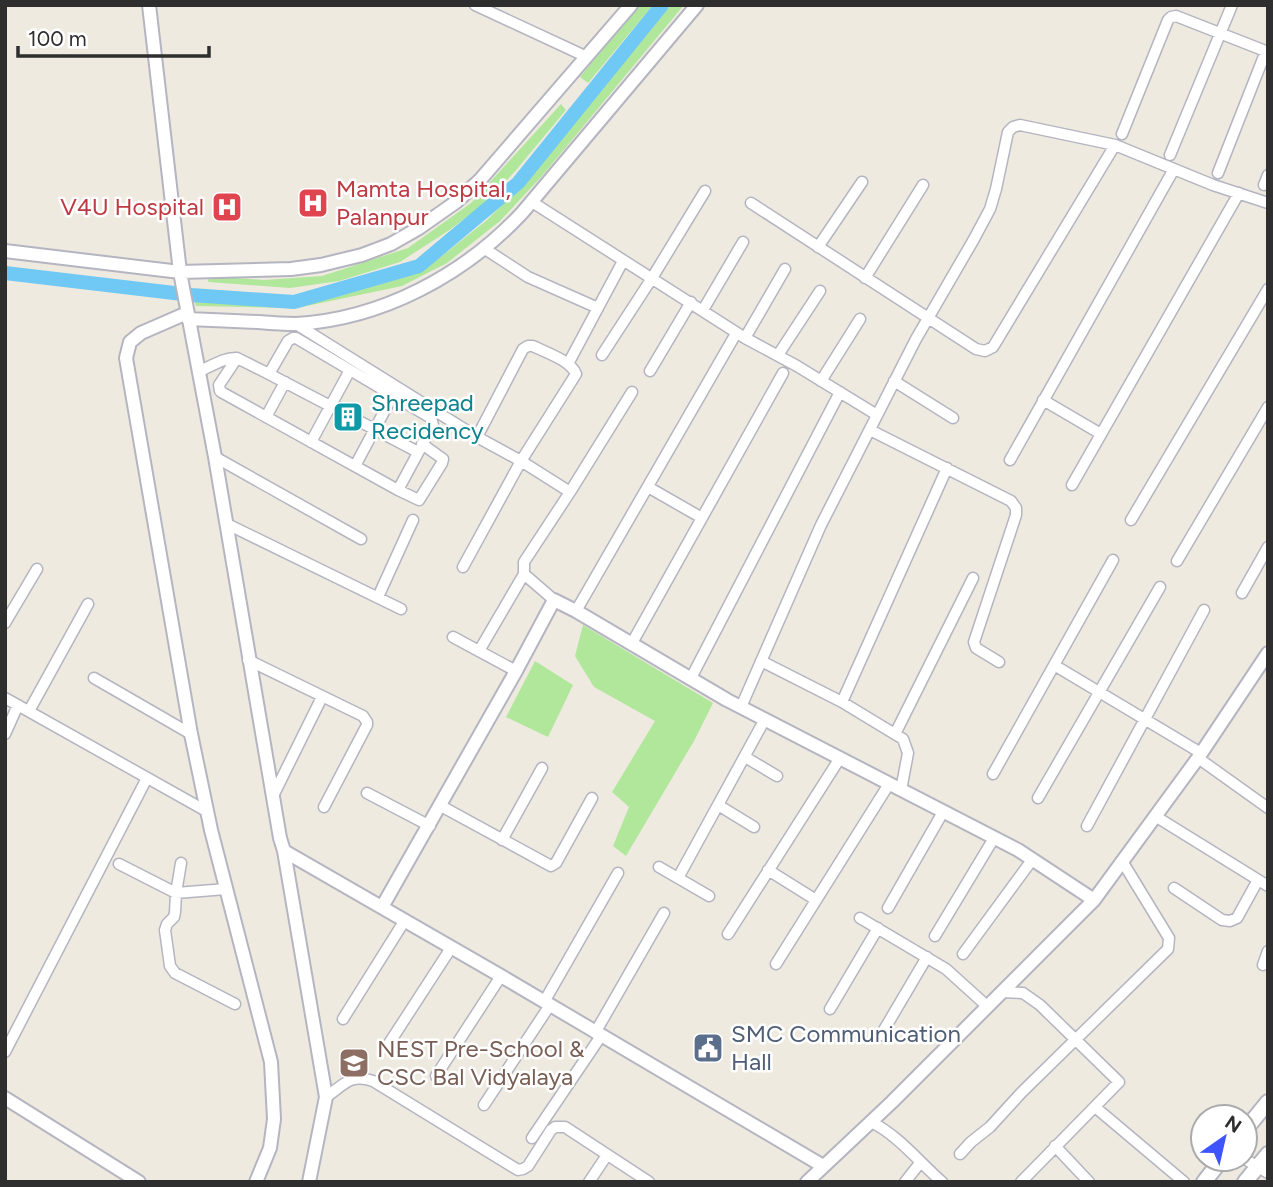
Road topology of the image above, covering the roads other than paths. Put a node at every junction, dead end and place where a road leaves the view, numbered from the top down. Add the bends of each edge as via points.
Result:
1 (149, 5) edge
2 (475, 5) edge
3 (631, 5) edge
4 (697, 5) edge
5 (1231, 5) edge
6 (1220, 33) junction
7 (1267, 51) edge
8 (587, 57) junction
9 (1122, 134) dead end
10 (1115, 145) junction
11 (1170, 155) dead end
12 (1174, 169) junction
13 (1218, 173) dead end
14 (862, 183) dead end
15 (922, 185) dead end
16 (705, 191) dead end
17 (1239, 193) junction
18 (532, 202) junction
19 (1268, 203) edge
20 (751, 204) dead end
21 (743, 242) dead end
22 (818, 247) junction
23 (485, 249) junction
24 (5, 251) edge
25 (623, 261) junction
26 (785, 269) dead end
27 (181, 277) junction
28 (652, 278) junction
29 (865, 278) junction
30 (1268, 289) edge
31 (820, 291) dead end
32 (691, 302) junction
33 (598, 308) junction
34 (703, 310) junction
35 (188, 316) junction
36 (927, 318) junction
37 (860, 319) dead end
38 (295, 324) junction
39 (739, 337) junction
40 (602, 355) dead end
41 (778, 355) junction
42 (237, 358) junction
43 (568, 364) junction
44 (350, 370) junction
45 (650, 371) dead end
46 (198, 372) junction
47 (269, 373) junction
48 (783, 373) dead end
49 (821, 381) junction
50 (894, 381) junction
51 (285, 382) junction
52 (632, 392) dead end
53 (840, 392) junction
54 (393, 395) junction
55 (1043, 400) junction
56 (330, 406) junction
57 (1268, 407) edge
58 (877, 415) junction
59 (266, 417) junction
60 (953, 418) dead end
61 (375, 429) junction
62 (870, 430) junction
63 (1101, 434) junction
64 (477, 437) junction
65 (311, 442) junction
66 (420, 448) junction
67 (215, 457) junction
68 (1010, 460) dead end
69 (520, 461) junction
70 (355, 466) junction
71 (947, 468) junction
72 (1072, 485) dead end
73 (648, 487) junction
74 (398, 490) junction
75 (570, 492) junction
76 (702, 518) junction
77 (413, 520) dead end
78 (1130, 520) dead end
79 (227, 524) junction
80 (361, 539) dead end
81 (1268, 547) edge
82 (1113, 560) dead end
83 (1177, 561) dead end
84 (463, 567) dead end
85 (37, 569) dead end
86 (524, 574) junction
87 (973, 578) dead end
88 (1160, 587) dead end
89 (1242, 593) dead end
90 (377, 597) junction
91 (554, 600) junction
92 (88, 604) dead end
93 (401, 609) dead end
94 (1204, 610) dead end
95 (576, 611) junction
96 (5, 623) edge
97 (453, 637) dead end
98 (632, 643) junction
99 (479, 651) junction
100 (248, 660) junction
101 (761, 661) junction
102 (1265, 661) edge
103 (999, 662) dead end
104 (1054, 665) junction
105 (516, 671) junction
106 (94, 678) dead end
107 (691, 678) junction
108 (1099, 692) junction
109 (323, 696) junction
110 (5, 698) edge
111 (842, 702) junction
112 (18, 705) junction
113 (741, 707) junction
114 (29, 711) junction
115 (765, 719) junction
116 (1145, 719) junction
117 (5, 734) edge
118 (191, 734) junction
119 (895, 734) junction
120 (1199, 755) junction
121 (745, 757) junction
122 (840, 758) junction
123 (542, 768) dead end
124 (993, 774) dead end
125 (777, 776) dead end
126 (147, 778) junction
127 (895, 787) junction
128 (367, 793) dead end
129 (272, 796) junction
130 (592, 798) dead end
131 (1038, 798) dead end
132 (718, 805) junction
133 (441, 806) junction
134 (324, 807) dead end
135 (1268, 808) edge
136 (208, 812) junction
137 (943, 812) junction
138 (1155, 816) junction
139 (1087, 826) dead end
140 (430, 827) junction
141 (754, 827) dead end
142 (993, 838) junction
143 (502, 840) junction
144 (284, 851) junction
145 (1032, 860) junction
146 (1122, 861) junction
147 (181, 863) dead end
148 (119, 864) dead end
149 (659, 867) dead end
150 (768, 870) junction
151 (618, 873) dead end
152 (678, 878) junction
153 (1263, 883) edge
154 (1174, 888) dead end
155 (226, 890) junction
156 (176, 893) junction
157 (709, 896) dead end
158 (816, 900) junction
159 (1094, 900) junction
160 (382, 907) junction
161 (888, 908) dead end
162 (664, 913) dead end
163 (860, 918) dead end
164 (405, 920) junction
165 (877, 928) junction
166 (728, 934) dead end
167 (935, 936) dead end
168 (452, 948) junction
169 (1268, 951) edge
170 (963, 954) dead end
171 (927, 957) junction
172 (776, 964) dead end
173 (1263, 965) dead end
174 (501, 976) junction
175 (1002, 992) junction
176 (235, 1004) dead end
177 (547, 1004) junction
178 (987, 1006) junction
179 (831, 1009) dead end
180 (343, 1018) dead end
181 (598, 1034) junction
182 (881, 1035) dead end
183 (1075, 1041) junction
184 (388, 1045) dead end
185 (5, 1052) edge
186 (436, 1076) dead end
187 (326, 1097) junction
188 (5, 1098) edge
189 (484, 1105) dead end
190 (1096, 1107) junction
191 (871, 1122) junction
192 (532, 1138) dead end
193 (1055, 1146) junction
194 (960, 1154) dead end
195 (607, 1155) junction
196 (920, 1163) junction
197 (823, 1166) junction
198 (139, 1182) edge
199 (257, 1182) edge
200 (309, 1182) edge
201 (589, 1182) edge
202 (649, 1182) edge
203 (807, 1182) edge
204 (905, 1182) edge
205 (942, 1182) edge
206 (1021, 1182) edge
207 (1089, 1182) edge
208 (1184, 1182) edge

1 - 27 street
2 - 8 street
3 - 8 street
4 - 18 street
5 - 6 street
6 - 7 street
6 - 9 street via 1171,16
6 - 11 street
7 - 13 street
8 - 27 street via 480,180 456,202 391,244 362,255 292,269
10 - 12 street
10 - 36 street via 993,347 976,349
10 - 36 street via 1020,125 1008,132 990,209
12 - 17 street
12 - 55 street
14 - 22 street
15 - 29 street
16 - 28 street
17 - 19 street
17 - 63 street
18 - 23 street
18 - 25 street
20 - 22 street
21 - 34 street
22 - 29 street
23 - 33 street via 528,277
23 - 38 street via 413,293 353,314
24 - 27 street
25 - 28 street
25 - 33 street
26 - 39 street
27 - 35 street
28 - 32 street
28 - 40 street
29 - 36 street
30 - 78 street
31 - 41 street
32 - 34 street
32 - 45 street
33 - 43 street
34 - 39 street
35 - 38 street
35 - 46 street
35 - 118 street via 141,333 130,342 126,358
36 - 50 street
37 - 49 street
38 - 64 street
39 - 41 street
39 - 73 street
41 - 49 street
42 - 46 street
42 - 47 street
42 - 59 street via 219,385 220,391
43 - 64 street via 533,346 523,349
43 - 69 street via 576,374
44 - 47 street via 293,338
44 - 54 street
44 - 56 street
46 - 67 street
47 - 51 street
48 - 76 street
49 - 53 street
50 - 58 street
50 - 60 street
51 - 56 street
51 - 59 street
52 - 75 street
53 - 58 street
53 - 107 street
54 - 61 street
54 - 66 street via 431,418 433,425
55 - 63 street
55 - 68 street
56 - 61 street
56 - 65 street
57 - 83 street
58 - 62 street
59 - 65 street
61 - 66 street
61 - 70 street
62 - 71 street
62 - 101 street via 821,525
63 - 72 street
64 - 69 street
65 - 70 street
66 - 74 street
66 - 74 street via 443,458 442,463 419,500
67 - 79 street
67 - 80 street
69 - 75 street
69 - 84 street
70 - 74 street
71 - 103 street via 1011,501 1016,508 974,638 976,648
71 - 111 street
73 - 76 street
73 - 95 street
75 - 86 street via 524,562
76 - 98 street
77 - 90 street
79 - 90 street
79 - 100 street
81 - 89 street
82 - 104 street
85 - 96 street
86 - 91 street
86 - 99 street
87 - 119 street
88 - 108 street
90 - 93 street
91 - 95 street
91 - 105 street
92 - 114 street
94 - 116 street
95 - 98 street
97 - 99 street
98 - 107 street
99 - 105 street
100 - 109 street
100 - 129 street
101 - 111 street
101 - 113 street
102 - 120 street
104 - 108 street
104 - 124 street
105 - 133 street
106 - 118 street
107 - 113 street
108 - 116 street
108 - 131 street
109 - 129 street
109 - 134 street via 367,722
110 - 112 street
111 - 119 street
112 - 114 street
112 - 117 street
113 - 115 street
114 - 126 street
115 - 121 street
115 - 122 street
116 - 120 street
116 - 139 street
118 - 136 street
119 - 127 street via 903,738 908,753
120 - 135 street
120 - 138 street
121 - 125 street
121 - 132 street
122 - 127 street
122 - 150 street
123 - 143 street
126 - 136 street
126 - 185 street
127 - 137 street
127 - 158 street
128 - 140 street
129 - 144 street
130 - 143 street via 551,866
132 - 141 street
132 - 152 street
133 - 140 street
133 - 143 street
136 - 155 street
137 - 142 street
137 - 161 street
138 - 146 street
138 - 153 street
140 - 160 street
142 - 145 street
142 - 167 street
144 - 160 street
144 - 187 street
145 - 159 street
145 - 170 street
146 - 159 street
146 - 183 street via 1169,939 1168,949
147 - 156 street
148 - 156 street
149 - 152 street
150 - 158 street
150 - 166 street
151 - 177 street
152 - 157 street
153 - 154 street via 1230,921
155 - 156 street
155 - 199 street via 271,1062 274,1119 270,1148
156 - 176 street via 174,917 165,930 172,970
158 - 172 street
159 - 175 street
160 - 164 street
162 - 181 street
163 - 165 street
164 - 168 street
164 - 180 street
165 - 171 street
165 - 179 street
168 - 174 street
168 - 184 street
169 - 173 street
171 - 178 street via 951,972
171 - 182 street
174 - 177 street
174 - 186 street
175 - 178 street
175 - 183 street via 1023,993
177 - 181 street
177 - 189 street
178 - 191 street
181 - 192 street
181 - 197 street
183 - 190 street via 1119,1082
183 - 194 street
187 - 195 street via 357,1077 373,1081 518,1170 528,1166 555,1127 565,1127
187 - 200 street
188 - 198 street
190 - 193 street
190 - 208 street
191 - 196 street
191 - 197 street
193 - 206 street
193 - 207 street
195 - 201 street
195 - 202 street
196 - 204 street
196 - 205 street
197 - 203 street

